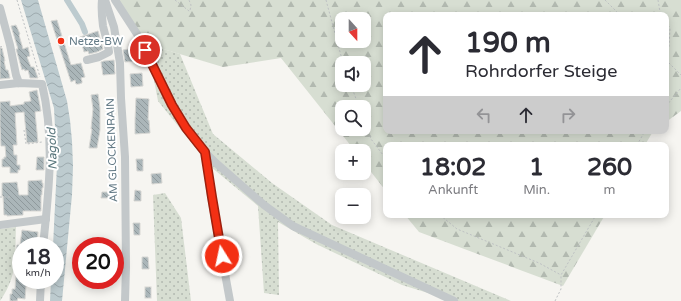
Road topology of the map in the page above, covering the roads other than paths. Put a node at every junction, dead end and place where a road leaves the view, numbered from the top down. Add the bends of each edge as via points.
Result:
1 (102, 0) edge
2 (105, 0) edge
3 (114, 0) edge
4 (0, 8) edge
5 (87, 60) dead end
6 (19, 83) junction
7 (0, 86) edge
8 (205, 152) junction
9 (46, 219) junction
10 (0, 225) edge
11 (44, 237) edge
12 (41, 289) edge
13 (40, 301) edge
14 (125, 301) edge
15 (230, 301) edge
16 (454, 301) edge

1 - 5 street via 103,27 109,52
2 - 14 street, AM GLOCKENRAIN via 114,27 120,63 125,158
3 - 8 street via 139,37 172,105
4 - 6 street
6 - 7 street
6 - 9 street via 42,84 46,100 50,139
8 - 15 street
8 - 16 street via 264,205 293,226
9 - 10 street
9 - 11 street
12 - 13 street

